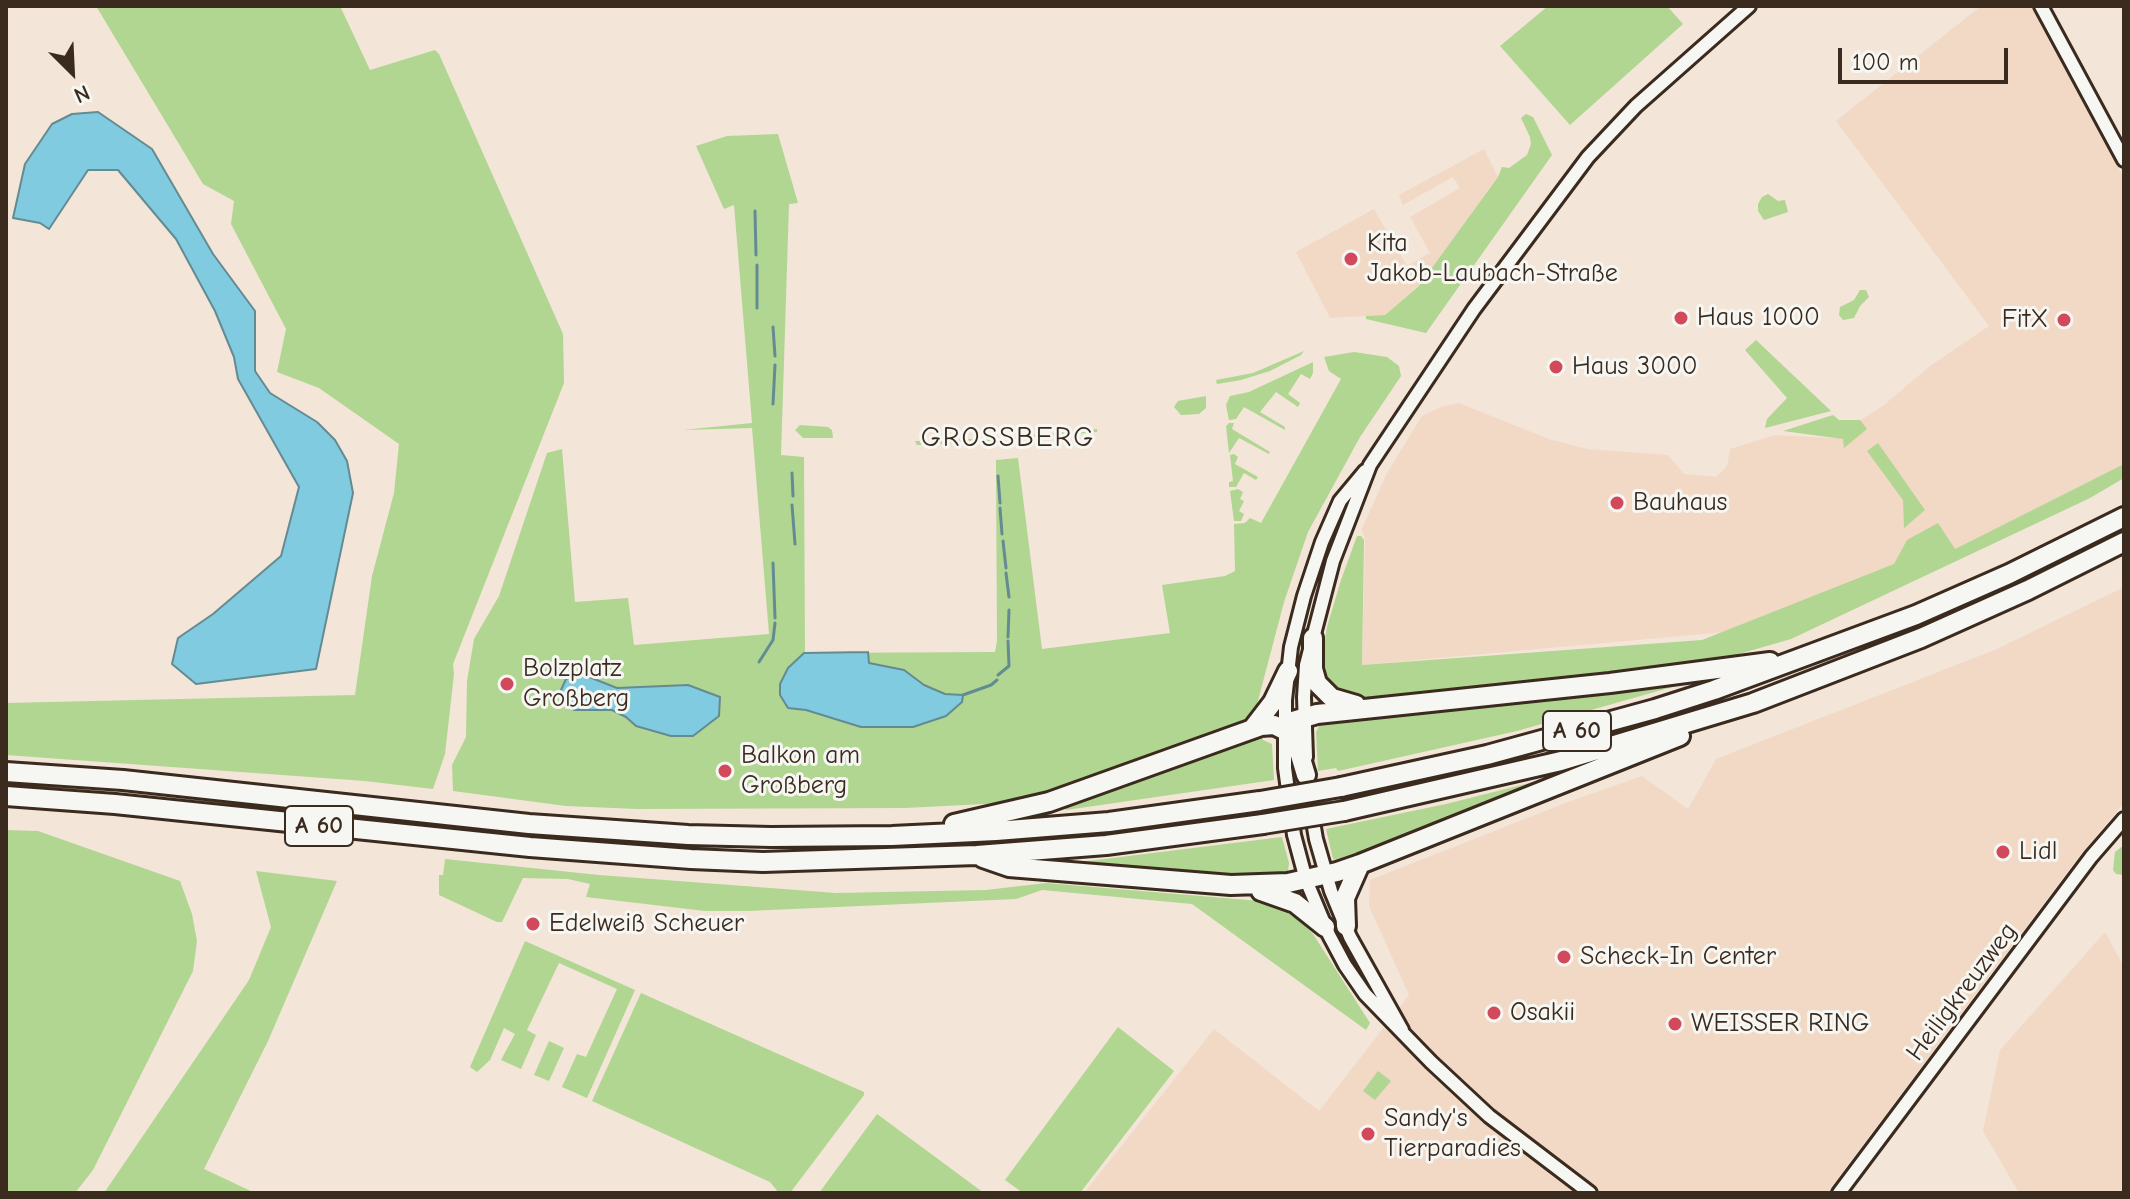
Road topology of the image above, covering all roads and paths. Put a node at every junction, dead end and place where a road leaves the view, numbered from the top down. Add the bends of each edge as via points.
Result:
1 (1749, 6) edge
2 (2041, 6) edge
3 (2124, 160) edge
4 (1370, 465) junction
5 (2124, 517) edge
6 (2124, 542) edge
7 (1313, 638) junction
8 (1808, 657) junction
9 (1288, 671) junction
10 (1753, 703) junction
11 (1375, 707) junction
12 (1305, 716) junction
13 (1253, 728) junction
14 (1284, 728) junction
15 (6, 772) edge
16 (1306, 775) junction
17 (6, 796) edge
18 (2124, 819) edge
19 (892, 836) junction
20 (977, 855) junction
21 (1360, 864) junction
22 (1326, 875) junction
23 (1306, 880) junction
24 (1231, 885) junction
25 (1346, 926) junction
26 (1325, 927) junction
27 (1402, 1030) junction
28 (1590, 1193) edge
29 (1839, 1193) edge

1 - 4 street via 1636,106 1588,157 1474,309
2 - 3 street
4 - 7 street via 1333,561
4 - 9 street via 1340,501 1322,542 1296,624
5 - 8 highway, A 60 via 2009,574
6 - 10 highway, A 60 via 1921,638
7 - 11 highway via 1313,669 1322,690 1341,702
7 - 12 street via 1306,665
8 - 11 highway
8 - 19 highway, A 60, bridge via 1567,734 1341,787 1109,822
9 - 13 highway
9 - 14 street
10 - 20 highway, A 60, bridge via 1561,761 1344,811 1106,845
10 - 21 highway via 1649,750
11 - 12 highway
12 - 14 highway
12 - 16 street
13 - 14 highway
13 - 19 highway via 1049,802
14 - 16 highway via 1297,740
14 - 23 street via 1290,812
15 - 19 highway, A 60 via 622,831
16 - 22 street
17 - 20 highway, A 60 via 676,858 777,862
18 - 29 street, Heiligkreuzweg
20 - 24 highway via 1009,867
21 - 22 highway
21 - 25 highway via 1345,898
22 - 23 highway
22 - 25 street
23 - 24 highway
23 - 26 street
24 - 26 highway via 1288,899
25 - 27 street
26 - 27 street via 1356,982
27 - 28 street via 1489,1116

